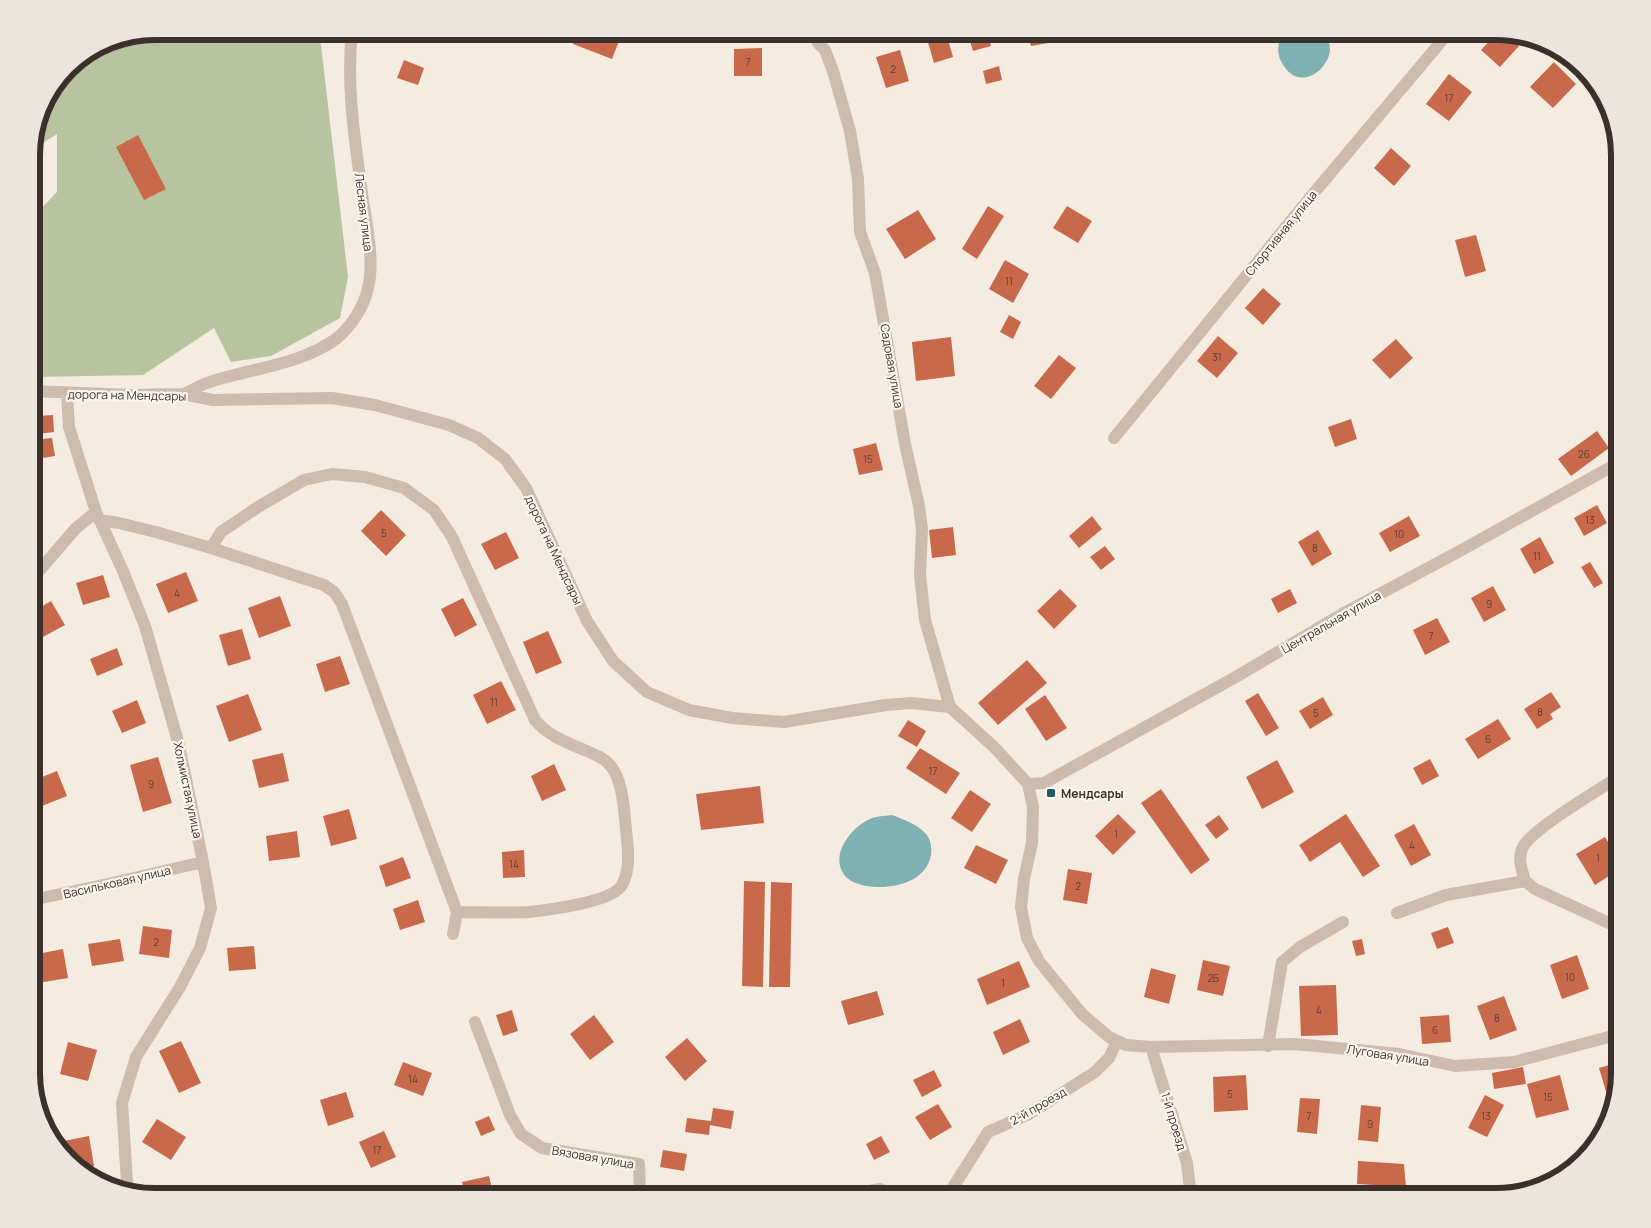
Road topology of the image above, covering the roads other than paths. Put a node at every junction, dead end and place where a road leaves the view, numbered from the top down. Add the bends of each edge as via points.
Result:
1 (351, 40) edge
2 (818, 40) edge
3 (1442, 40) edge
4 (40, 392) edge
5 (66, 394) junction
6 (183, 394) junction
7 (1114, 438) dead end
8 (1611, 467) edge
9 (98, 516) junction
10 (212, 548) junction
11 (40, 570) edge
12 (950, 707) junction
13 (1611, 782) edge
14 (1028, 784) junction
15 (203, 862) junction
16 (1524, 881) junction
17 (40, 898) edge
18 (457, 912) junction
19 (1397, 913) dead end
20 (1343, 922) dead end
21 (1611, 924) edge
22 (453, 934) dead end
23 (475, 1022) dead end
24 (1611, 1036) edge
25 (1117, 1041) junction
26 (1268, 1046) junction
27 (1151, 1048) junction
28 (127, 1183) dead end
29 (640, 1188) edge
30 (953, 1188) edge
31 (1190, 1188) edge

1 - 6 street, Лесная улица via 352,124 370,253 368,288 358,315 337,338 307,355 207,383
2 - 12 street, Садовая улица via 833,71 850,130 858,179 860,232 875,273 919,506 922,528 920,576 925,620
3 - 7 street, Спортивная улица
4 - 5 street, дорога на Мендсары
5 - 6 street, дорога на Мендсары
5 - 9 street, Холмистая улица via 69,428
6 - 12 street, дорога на Мендсары via 213,400 332,398 375,404 449,425 478,438 505,459 526,488 587,621 613,661 647,692 689,710 732,718 784,722 886,705 911,703
8 - 14 street, Центральная улица via 1044,783
9 - 10 street
9 - 11 street via 76,528
9 - 15 street, Холмистая улица via 145,626 178,744
10 - 18 street via 324,585 334,592 342,604
10 - 18 street via 221,532 304,480 332,474 365,477 404,488 434,510 452,537 535,720 542,729 606,761 614,772 623,798 628,853 621,887 595,901 530,912
12 - 14 street
13 - 16 street via 1536,832 1523,847 1520,862
14 - 25 street via 1034,807 1032,843 1021,907 1027,938 1039,961 1082,1014
15 - 17 street, Васильковая улица
15 - 28 street, Холмистая улица via 211,908 200,948 136,1057 122,1102
16 - 19 street via 1446,895
16 - 21 street
18 - 22 street
20 - 26 street via 1300,947 1282,962
23 - 29 street, Вязовая улица via 510,1115 521,1134 542,1148 639,1164
24 - 26 street, Луговая улица via 1514,1062 1455,1066 1369,1050 1295,1044
25 - 27 street, Луговая улица
25 - 30 street, 2-й проезд via 1109,1058 1095,1072 1029,1114 988,1132
26 - 27 street, Луговая улица
27 - 31 street, 1-й проезд via 1187,1163

